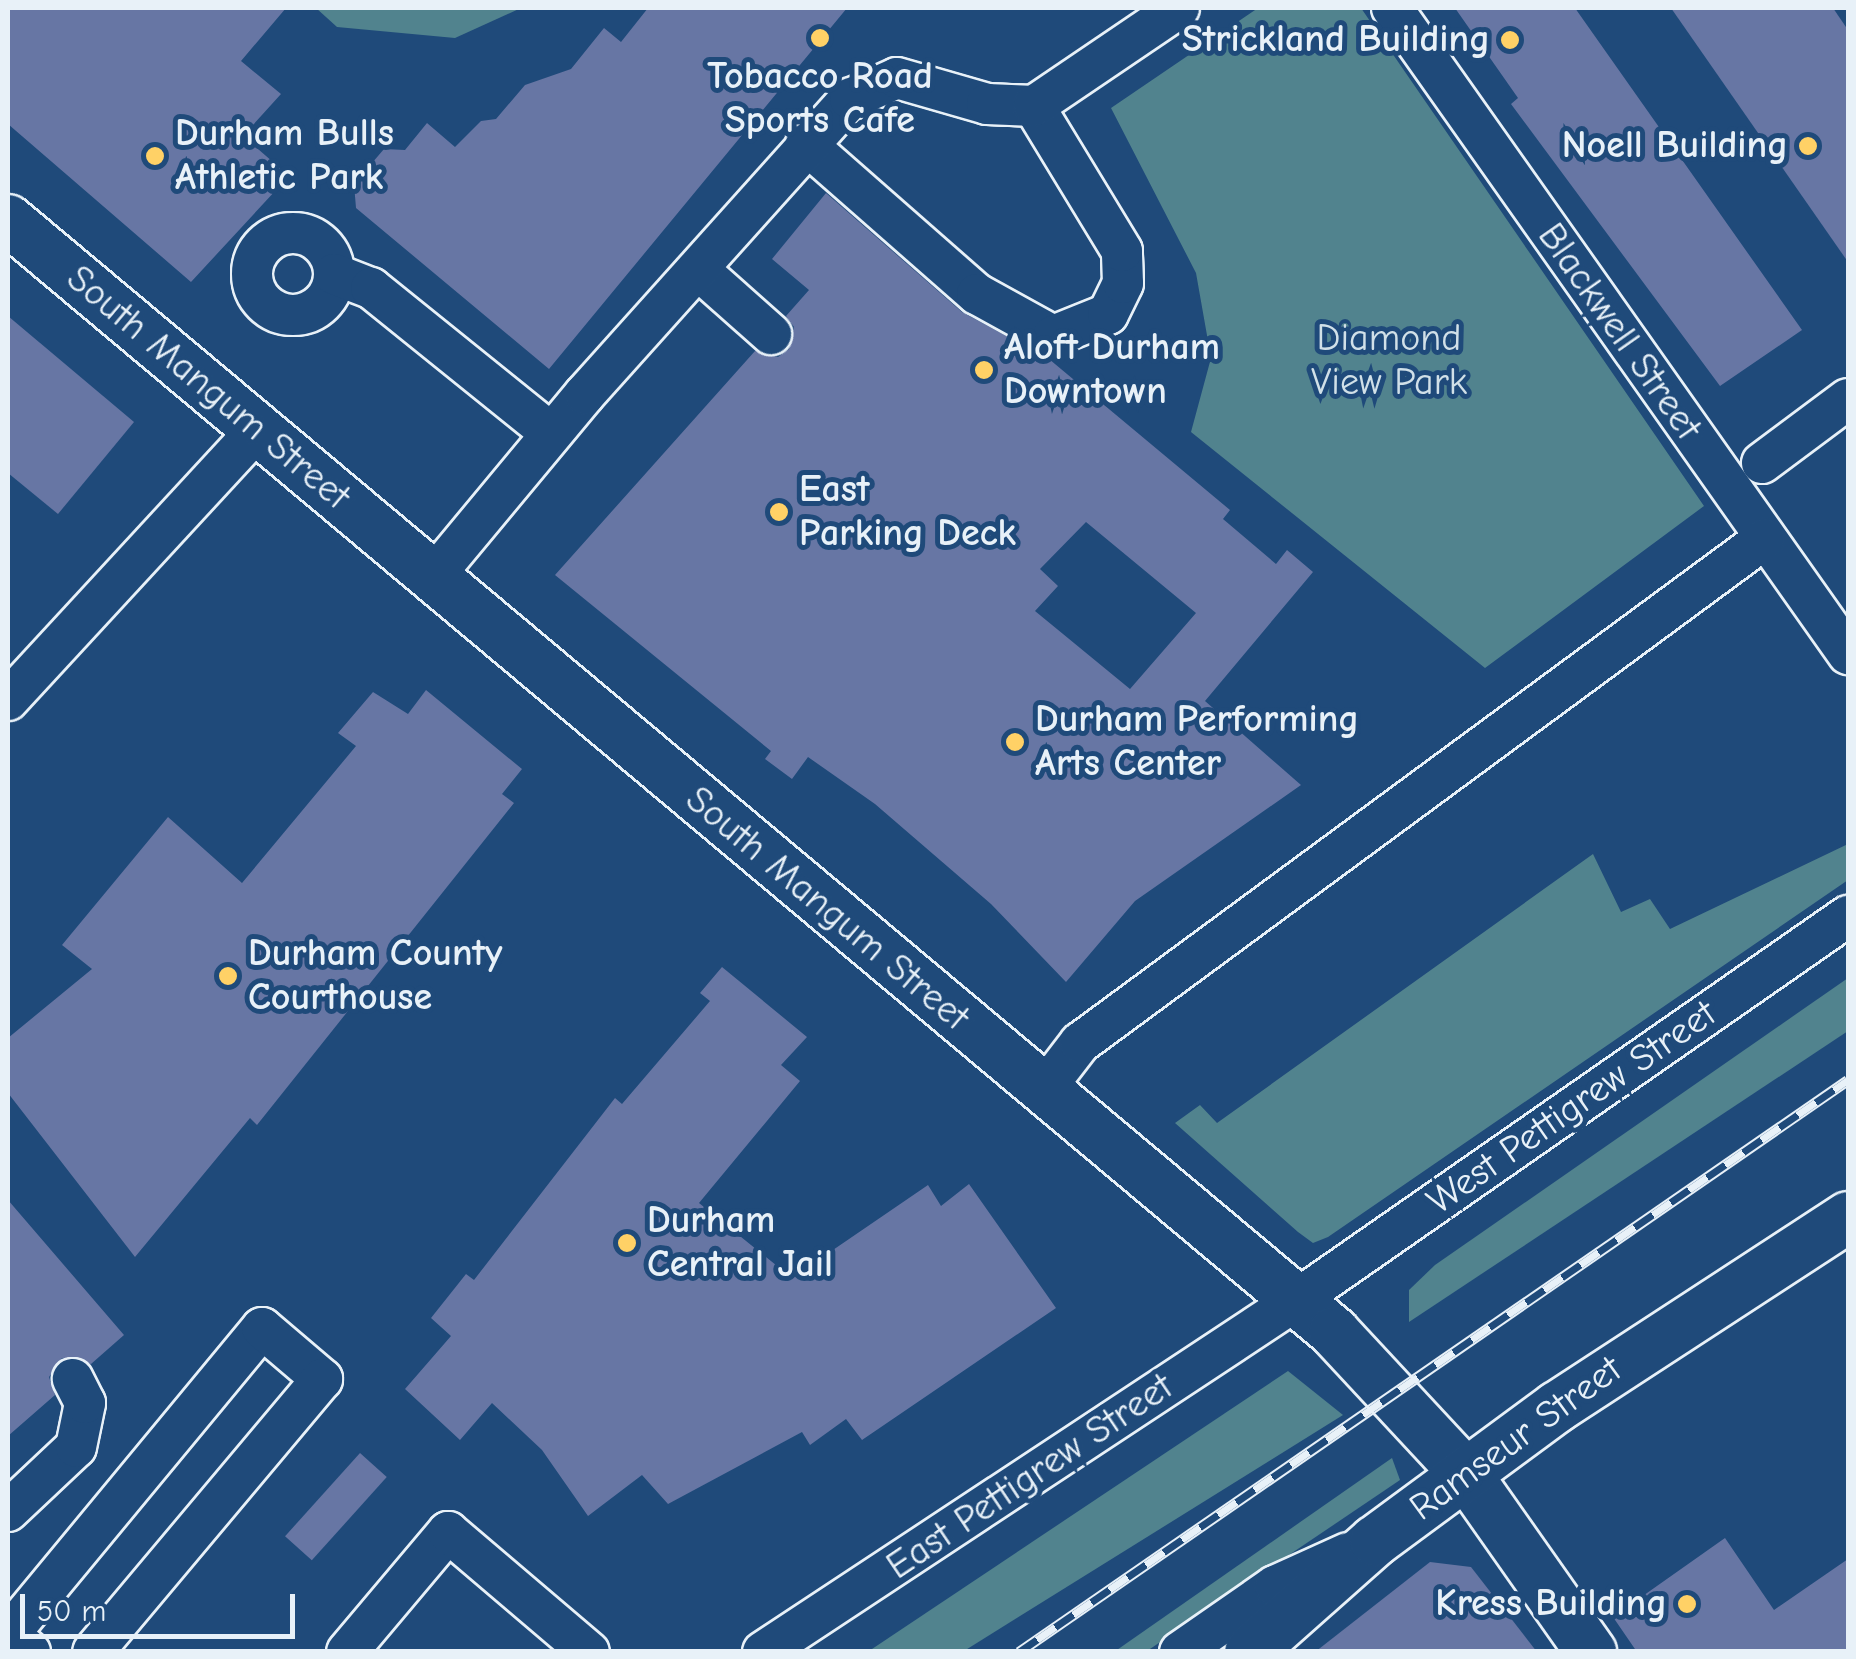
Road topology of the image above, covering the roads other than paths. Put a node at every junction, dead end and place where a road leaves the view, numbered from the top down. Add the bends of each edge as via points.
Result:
1 (1180, 8) edge
2 (1392, 8) edge
3 (1034, 106) junction
4 (806, 144) junction
5 (8, 220) edge
6 (700, 271) junction
7 (334, 274) dead end
8 (770, 334) dead end
9 (1848, 400) edge
10 (258, 430) junction
11 (551, 433) junction
12 (1762, 463) dead end
13 (1764, 538) junction
14 (433, 577) junction
15 (1848, 654) edge
16 (8, 700) edge
17 (1848, 916) edge
18 (1043, 1091) junction
19 (1848, 1218) edge
20 (1295, 1300) junction
21 (73, 1379) dead end
22 (1466, 1474) junction
23 (8, 1511) edge
24 (1374, 1541) junction
25 (30, 1652) edge
26 (93, 1652) edge
27 (347, 1652) edge
28 (589, 1652) edge
29 (763, 1652) edge
30 (1180, 1652) edge
31 (1250, 1652) edge
32 (1591, 1652) edge

1 - 3 street
2 - 13 street, Blackwell Street
3 - 4 street via 988,104 897,78 850,98
3 - 4 street via 1122,251 1123,283 1108,314 1053,336 977,294
4 - 6 street
5 - 10 main road, South Mangum Street
6 - 8 street
6 - 11 street
7 - 11 street via 371,288
9 - 12 street
10 - 14 main road, South Mangum Street
10 - 16 street
11 - 14 street
13 - 15 street, Blackwell Street
13 - 18 street via 1080,1044
14 - 18 main road, South Mangum Street
17 - 20 street, West Pettigrew Street
18 - 20 main road, South Mangum Street
19 - 22 main road, Ramseur Street via 1718,1298
20 - 22 main road, South Mangum Street via 1398,1393
20 - 29 street, East Pettigrew Street
21 - 23 street via 85,1402 76,1447
22 - 24 main road, Ramseur Street
22 - 32 main road, South Mangum Street
24 - 30 street, Ramseur Street via 1275,1586
24 - 31 main road
25 - 26 street via 9,1634 262,1328 322,1379
27 - 28 street via 448,1532

